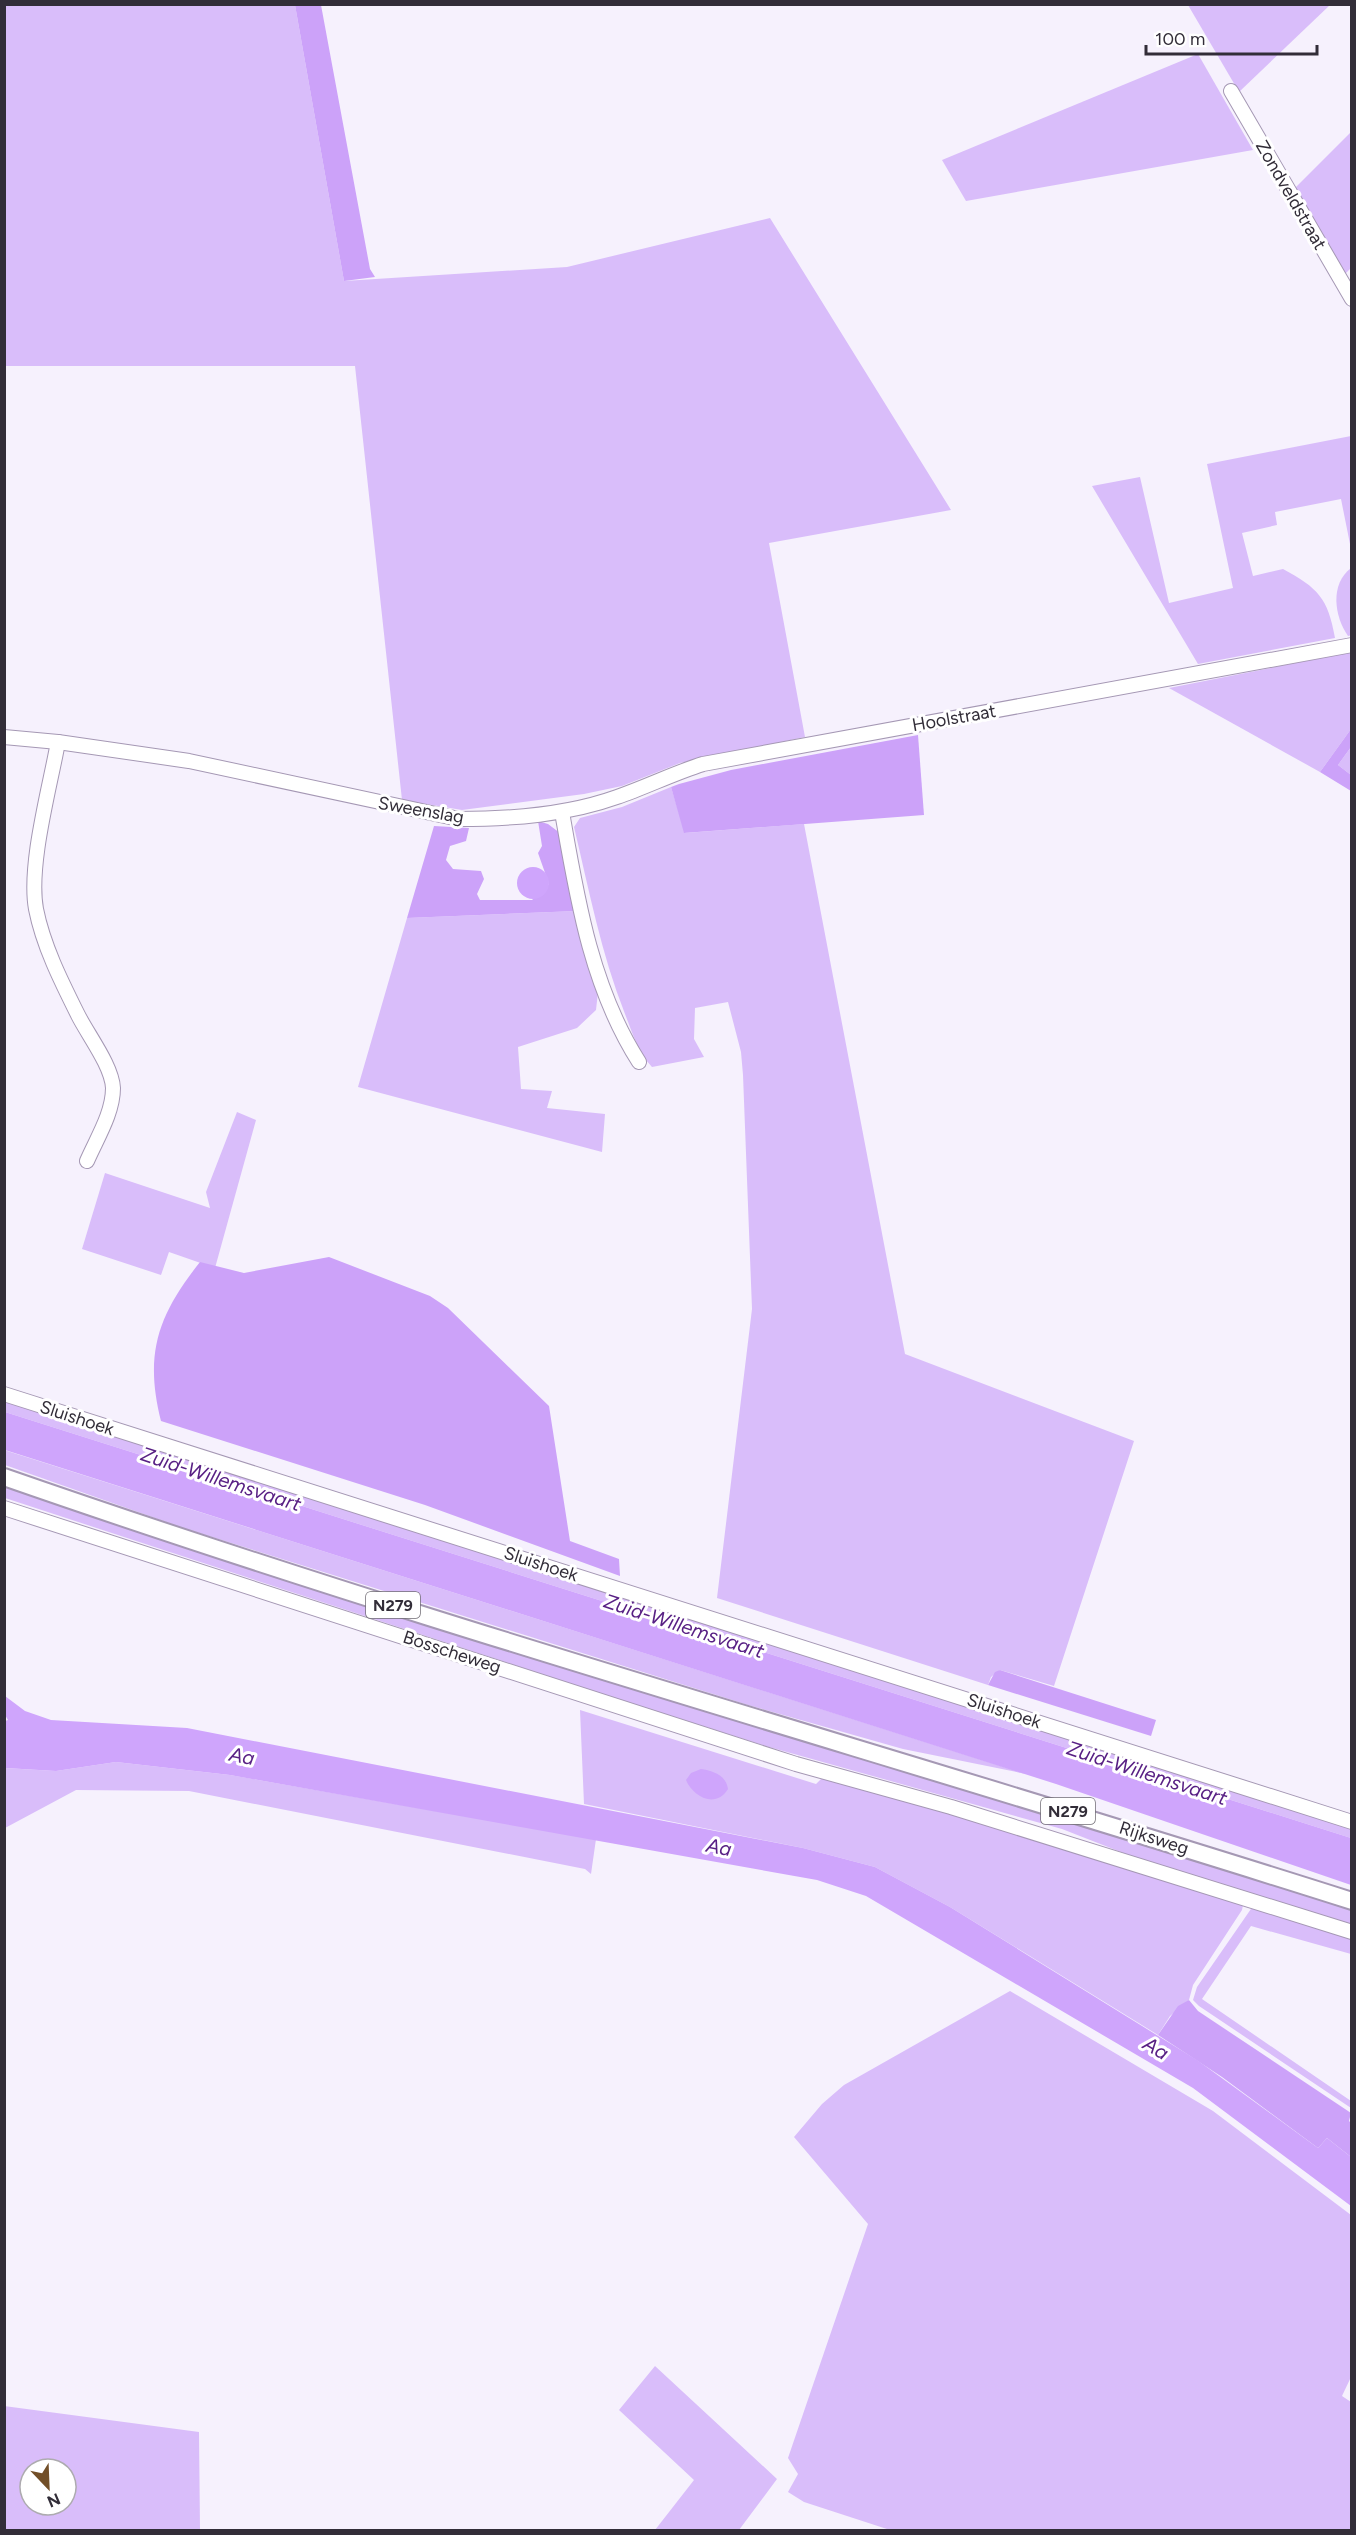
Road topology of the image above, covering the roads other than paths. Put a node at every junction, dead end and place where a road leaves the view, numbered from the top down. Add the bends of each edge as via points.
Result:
1 (1231, 91) dead end
2 (1352, 299) edge
3 (1352, 645) edge
4 (4, 737) edge
5 (58, 742) junction
6 (562, 812) junction
7 (639, 1062) dead end
8 (87, 1161) dead end
9 (4, 1394) edge
10 (4, 1477) edge
11 (4, 1508) edge
12 (783, 1727) joint
13 (796, 1764) joint
14 (1352, 1822) edge
15 (1352, 1901) edge
16 (1352, 1932) edge

1 - 2 street, Zondveldstraat
3 - 6 street, Hoolstraat via 703,764 617,798
4 - 5 street, Sweenslag
5 - 6 street, Sweenslag via 189,761 459,819
5 - 8 street via 33,884 45,942 77,1014 110,1072 113,1086 112,1104
6 - 7 street via 579,910 611,1011
9 - 14 street, Sluishoek
10 - 12 main road, Bosscheweg / N279 via 178,1537
11 - 13 street, Bosscheweg
12 - 15 main road, Rijksweg / N279 via 1066,1810
13 - 16 street, Rijksweg via 951,1807

